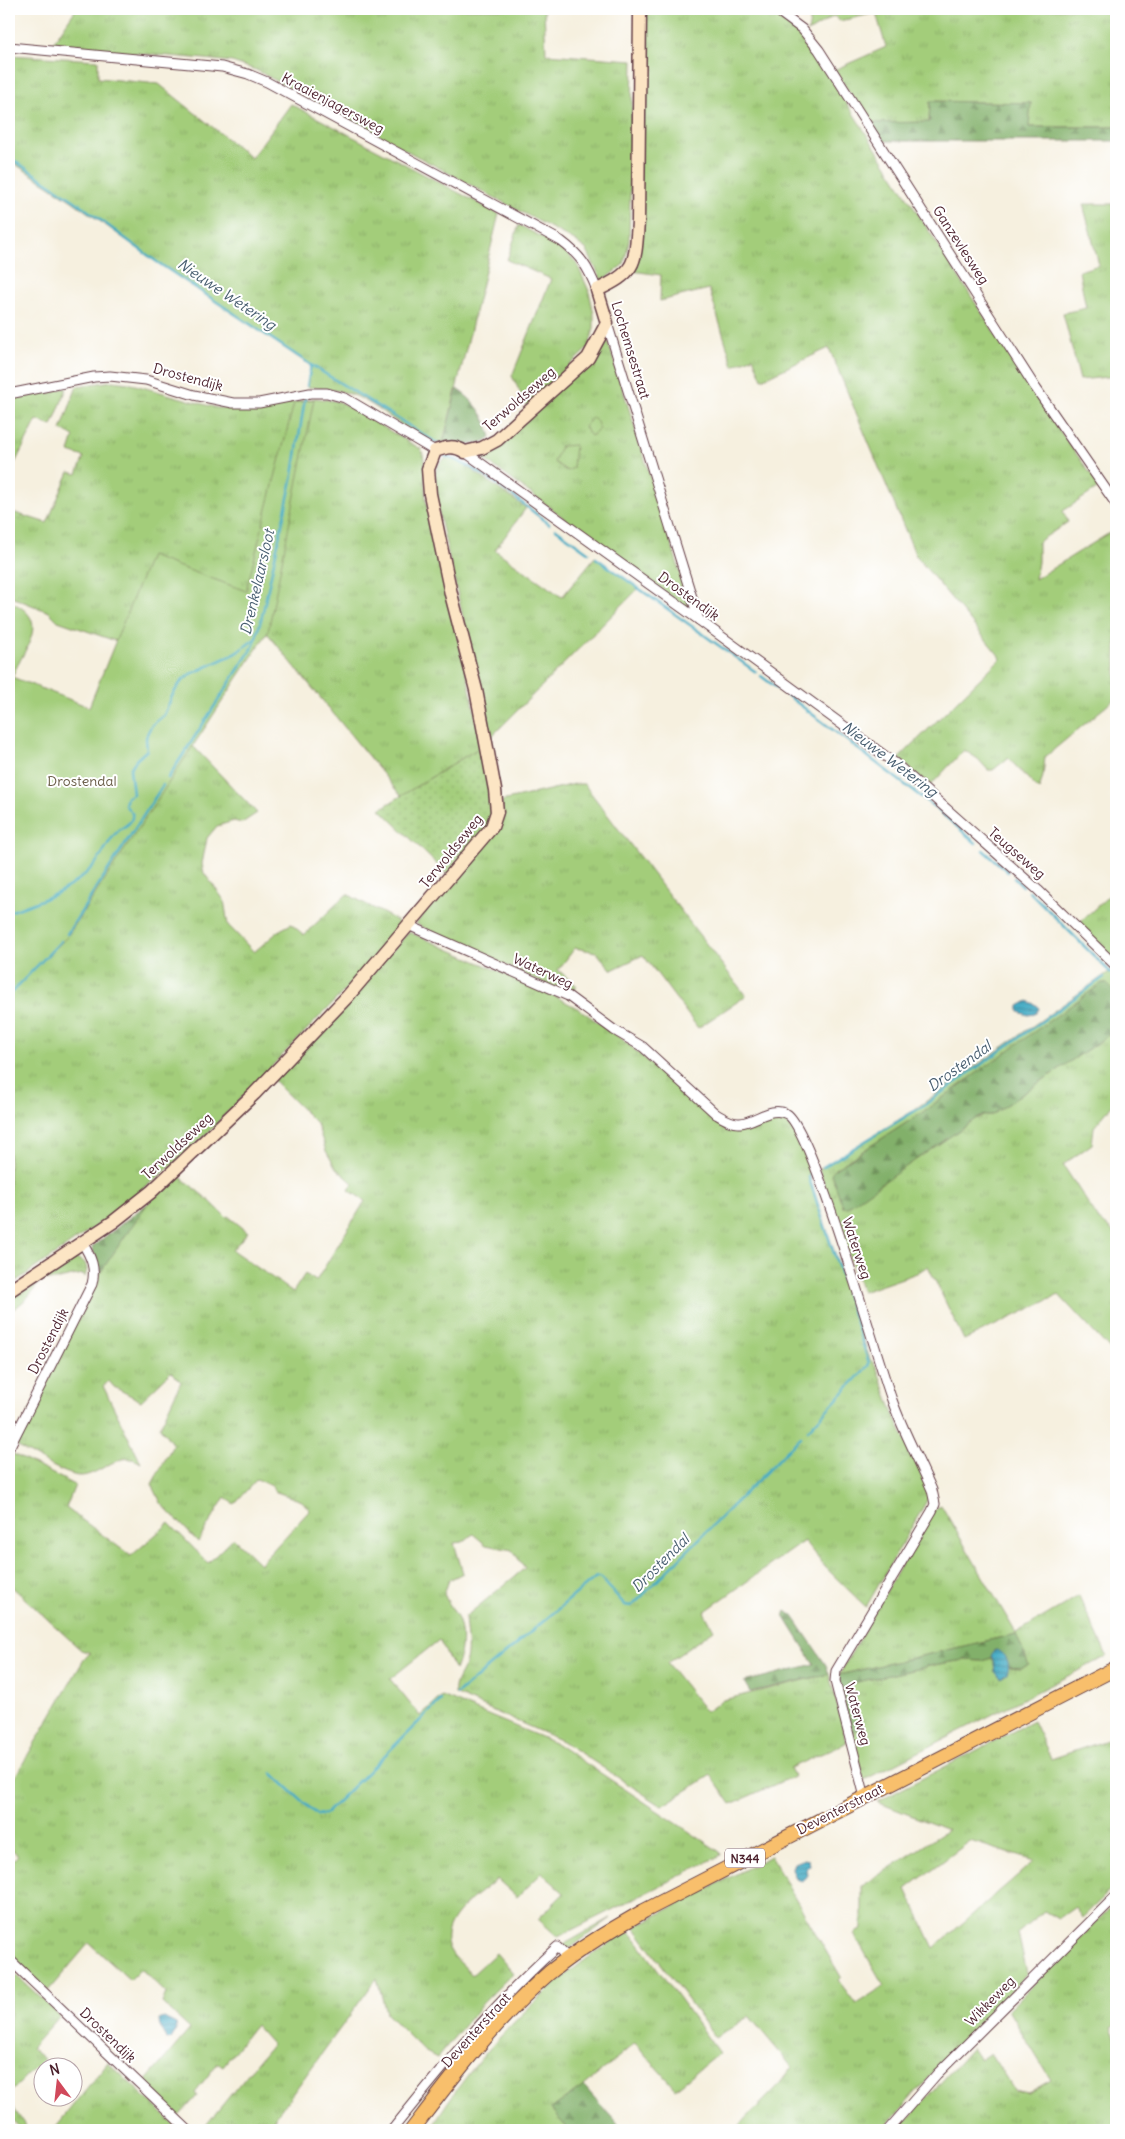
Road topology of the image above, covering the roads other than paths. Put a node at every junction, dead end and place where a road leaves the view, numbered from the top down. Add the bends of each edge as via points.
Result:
1 (640, 9) edge
2 (775, 9) edge
3 (9, 47) edge
4 (597, 290) junction
5 (607, 323) junction
6 (9, 394) edge
7 (439, 450) junction
8 (465, 452) junction
9 (1116, 504) edge
10 (699, 620) junction
11 (896, 764) joint
12 (408, 925) junction
13 (1116, 966) edge
14 (83, 1244) junction
15 (9, 1291) edge
16 (9, 1448) edge
17 (1116, 1668) edge
18 (865, 1796) junction
19 (1116, 1896) edge
20 (568, 1958) junction
21 (9, 1960) edge
22 (188, 2130) edge
23 (392, 2130) edge
24 (412, 2130) edge
25 (888, 2130) edge

1 - 4 street, Lochemsestraat via 635,256 633,264 622,276
2 - 9 street, Ganzevlesweg via 802,29 818,50 1035,387
3 - 4 street, Kraaienjagersweg via 222,67 248,74 561,241 587,266
4 - 5 street, Lochemsestraat
5 - 8 street, Terwoldseweg via 588,358 577,369 497,440
5 - 10 street, Lochemsestraat
6 - 7 street, Drostendijk via 110,376 146,380 233,403 259,403 310,393 327,394 345,398
7 - 8 street, Terwoldseweg via 454,447
7 - 12 street, Terwoldseweg via 428,469 430,494 476,690 497,812 487,834
8 - 10 street, Drostendijk
10 - 11 street, Drostendijk
11 - 13 street, Teugseweg via 1038,890
12 - 14 street, Terwoldseweg via 277,1072 151,1192
12 - 18 street, Waterweg via 568,996 643,1047 726,1120 738,1123 779,1111 788,1115 800,1131 818,1172 892,1403 934,1499 932,1511 836,1671 835,1681
14 - 15 street, Terwoldseweg
14 - 16 street, Drostendijk via 93,1262 92,1284
17 - 18 main road, Deventerstraat / N344
18 - 20 main road, Deventerstraat / N344 via 644,1911
19 - 25 street, Wikkeweg via 943,2068
20 - 23 street, Deventerstraat via 557,1947 534,1967 486,2016
20 - 24 main road, Deventerstraat / N344 via 497,2023
21 - 22 street, Drostendijk

